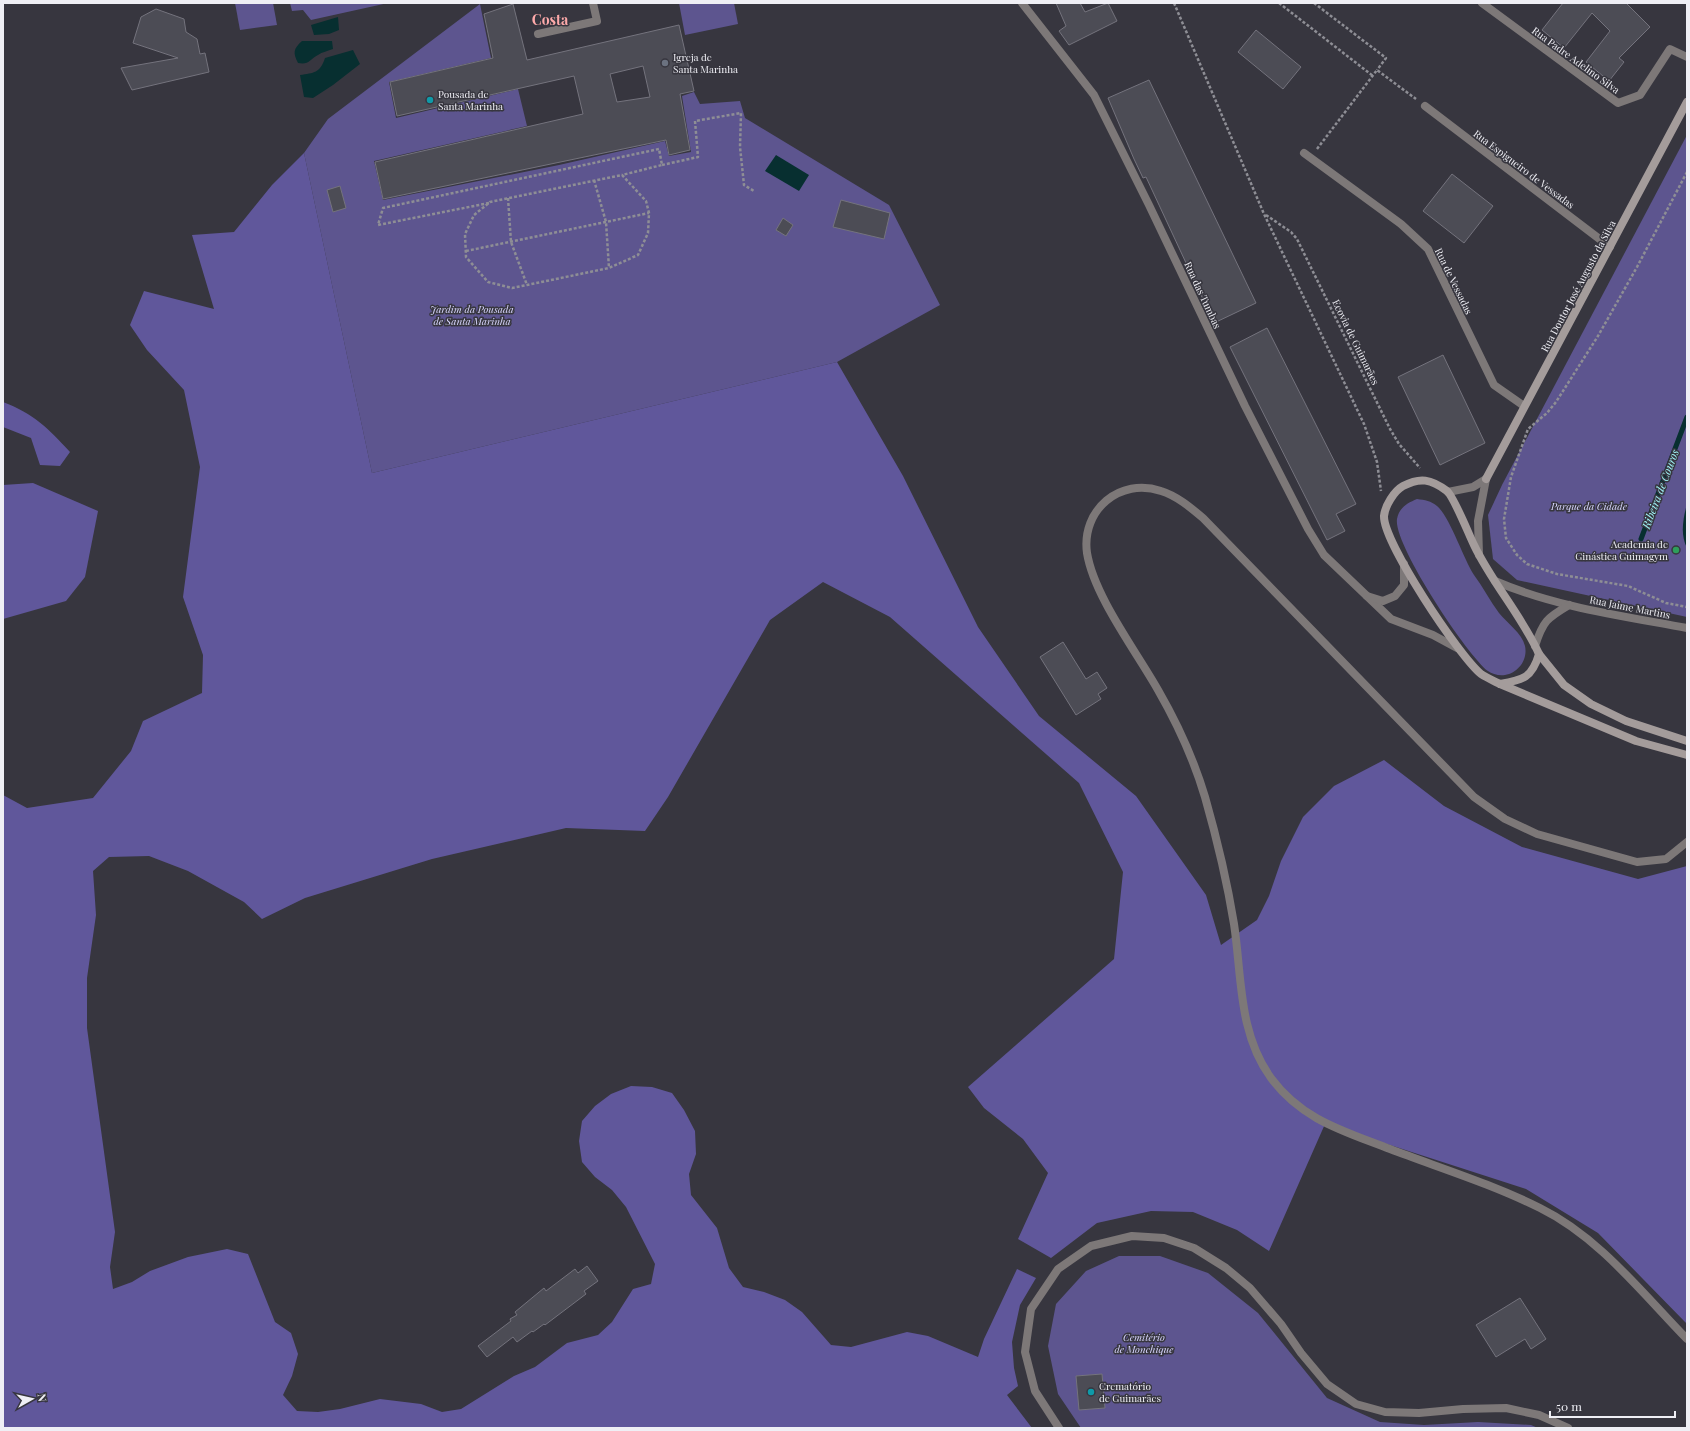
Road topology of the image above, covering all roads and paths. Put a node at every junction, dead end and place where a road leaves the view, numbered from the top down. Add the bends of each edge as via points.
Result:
1 (593, 3) edge
2 (1022, 3) edge
3 (1174, 3) edge
4 (1278, 3) edge
5 (1314, 3) edge
6 (1482, 3) edge
7 (538, 34) dead end
8 (1687, 57) edge
9 (1377, 70) junction
10 (1373, 76) junction
11 (1687, 102) edge
12 (1425, 106) joint
13 (1307, 156) joint
14 (662, 165) junction
15 (1687, 172) edge
16 (622, 175) junction
17 (594, 180) junction
18 (754, 191) dead end
19 (508, 198) junction
20 (490, 202) junction
21 (649, 213) junction
22 (1264, 214) junction
23 (606, 222) junction
24 (511, 242) junction
25 (1610, 247) junction
26 (466, 251) junction
27 (609, 268) junction
28 (527, 285) junction
29 (1524, 406) junction
30 (1486, 479) junction
31 (1431, 481) junction
32 (1448, 492) junction
33 (1382, 495) dead end
34 (1479, 556) junction
35 (1404, 564) junction
36 (1494, 581) junction
37 (1365, 596) junction
38 (1569, 606) junction
39 (1687, 607) edge
40 (1687, 628) edge
41 (1535, 646) junction
42 (1458, 648) junction
43 (1539, 654) junction
44 (1500, 684) junction
45 (1687, 741) edge
46 (1687, 755) edge
47 (1687, 842) edge
48 (1687, 1339) edge
49 (1059, 1428) edge
50 (1568, 1428) edge

1 - 7 street via 597,21
2 - 37 street, Rua das Tumbas via 1094,95 1245,406 1308,529 1324,556
3 - 22 path
4 - 10 path
5 - 9 path via 1386,58
6 - 8 street, Rua Padre Adelino Silva via 1618,103 1640,95 1670,49
9 - 10 path
9 - 12 path
10 - 13 path
11 - 25 street, Rua Doutor José Augusto da Silva
12 - 25 street, Rua Espigueiro de Vessadas
13 - 29 street, Rua de Vessadas via 1401,224 1428,249 1494,385
14 - 16 path
14 - 18 path via 698,157 695,122 741,113 740,148 744,185
14 - 20 path via 659,149 383,208 378,225
15 - 39 path via 1598,336 1556,402 1528,429 1511,477 1504,519 1506,538 1517,555 1527,564 1556,574 1628,586 1666,603
16 - 17 path
16 - 21 path via 646,201
17 - 19 path
17 - 23 path
19 - 20 path
19 - 24 path
20 - 26 path via 474,215 465,234
21 - 23 path
21 - 27 path via 648,233 638,255
22 - 31 path, Ecovia de Guimarães via 1297,239 1390,429 1399,444
22 - 33 path via 1364,424 1377,462
23 - 24 path
23 - 27 path
24 - 26 path
24 - 28 path
25 - 29 street, Rua Doutor José Augusto da Silva
26 - 28 path via 466,257 488,282 512,288
27 - 28 path
29 - 30 street, Rua Doutor José Augusto da Silva
30 - 32 street via 1473,487
30 - 34 street via 1478,521
31 - 32 street
31 - 35 street via 1414,480 1400,488 1386,506 1386,528
32 - 34 street
34 - 36 street
35 - 37 street via 1404,585 1395,596 1384,601
35 - 42 street via 1435,616
36 - 38 street, Rua Jaime Martins via 1514,590
36 - 41 street
37 - 42 street, Rua das Tumbas via 1391,619 1433,634
38 - 40 street, Rua Jaime Martins
38 - 41 street via 1549,616 1540,629
41 - 43 street
42 - 44 street via 1482,674
43 - 44 street via 1535,667 1527,676 1519,681
43 - 45 street via 1564,685 1591,704 1626,721
44 - 46 street via 1636,741
47 - 48 street via 1666,859 1637,862 1537,834 1505,819 1474,797 1203,518 1184,502 1160,491 1132,487 1110,497 1097,508 1090,525 1086,550 1092,573 1115,619 1159,691 1204,794 1226,874 1250,1041 1269,1076 1293,1104 1325,1124 1509,1194 1542,1209 1571,1227 1611,1260
49 - 50 street via 1035,1392 1025,1352 1031,1309 1058,1270 1091,1246 1132,1236 1164,1238 1194,1248 1226,1268 1250,1288 1327,1384 1356,1404 1385,1412 1412,1413 1506,1408 1539,1415

